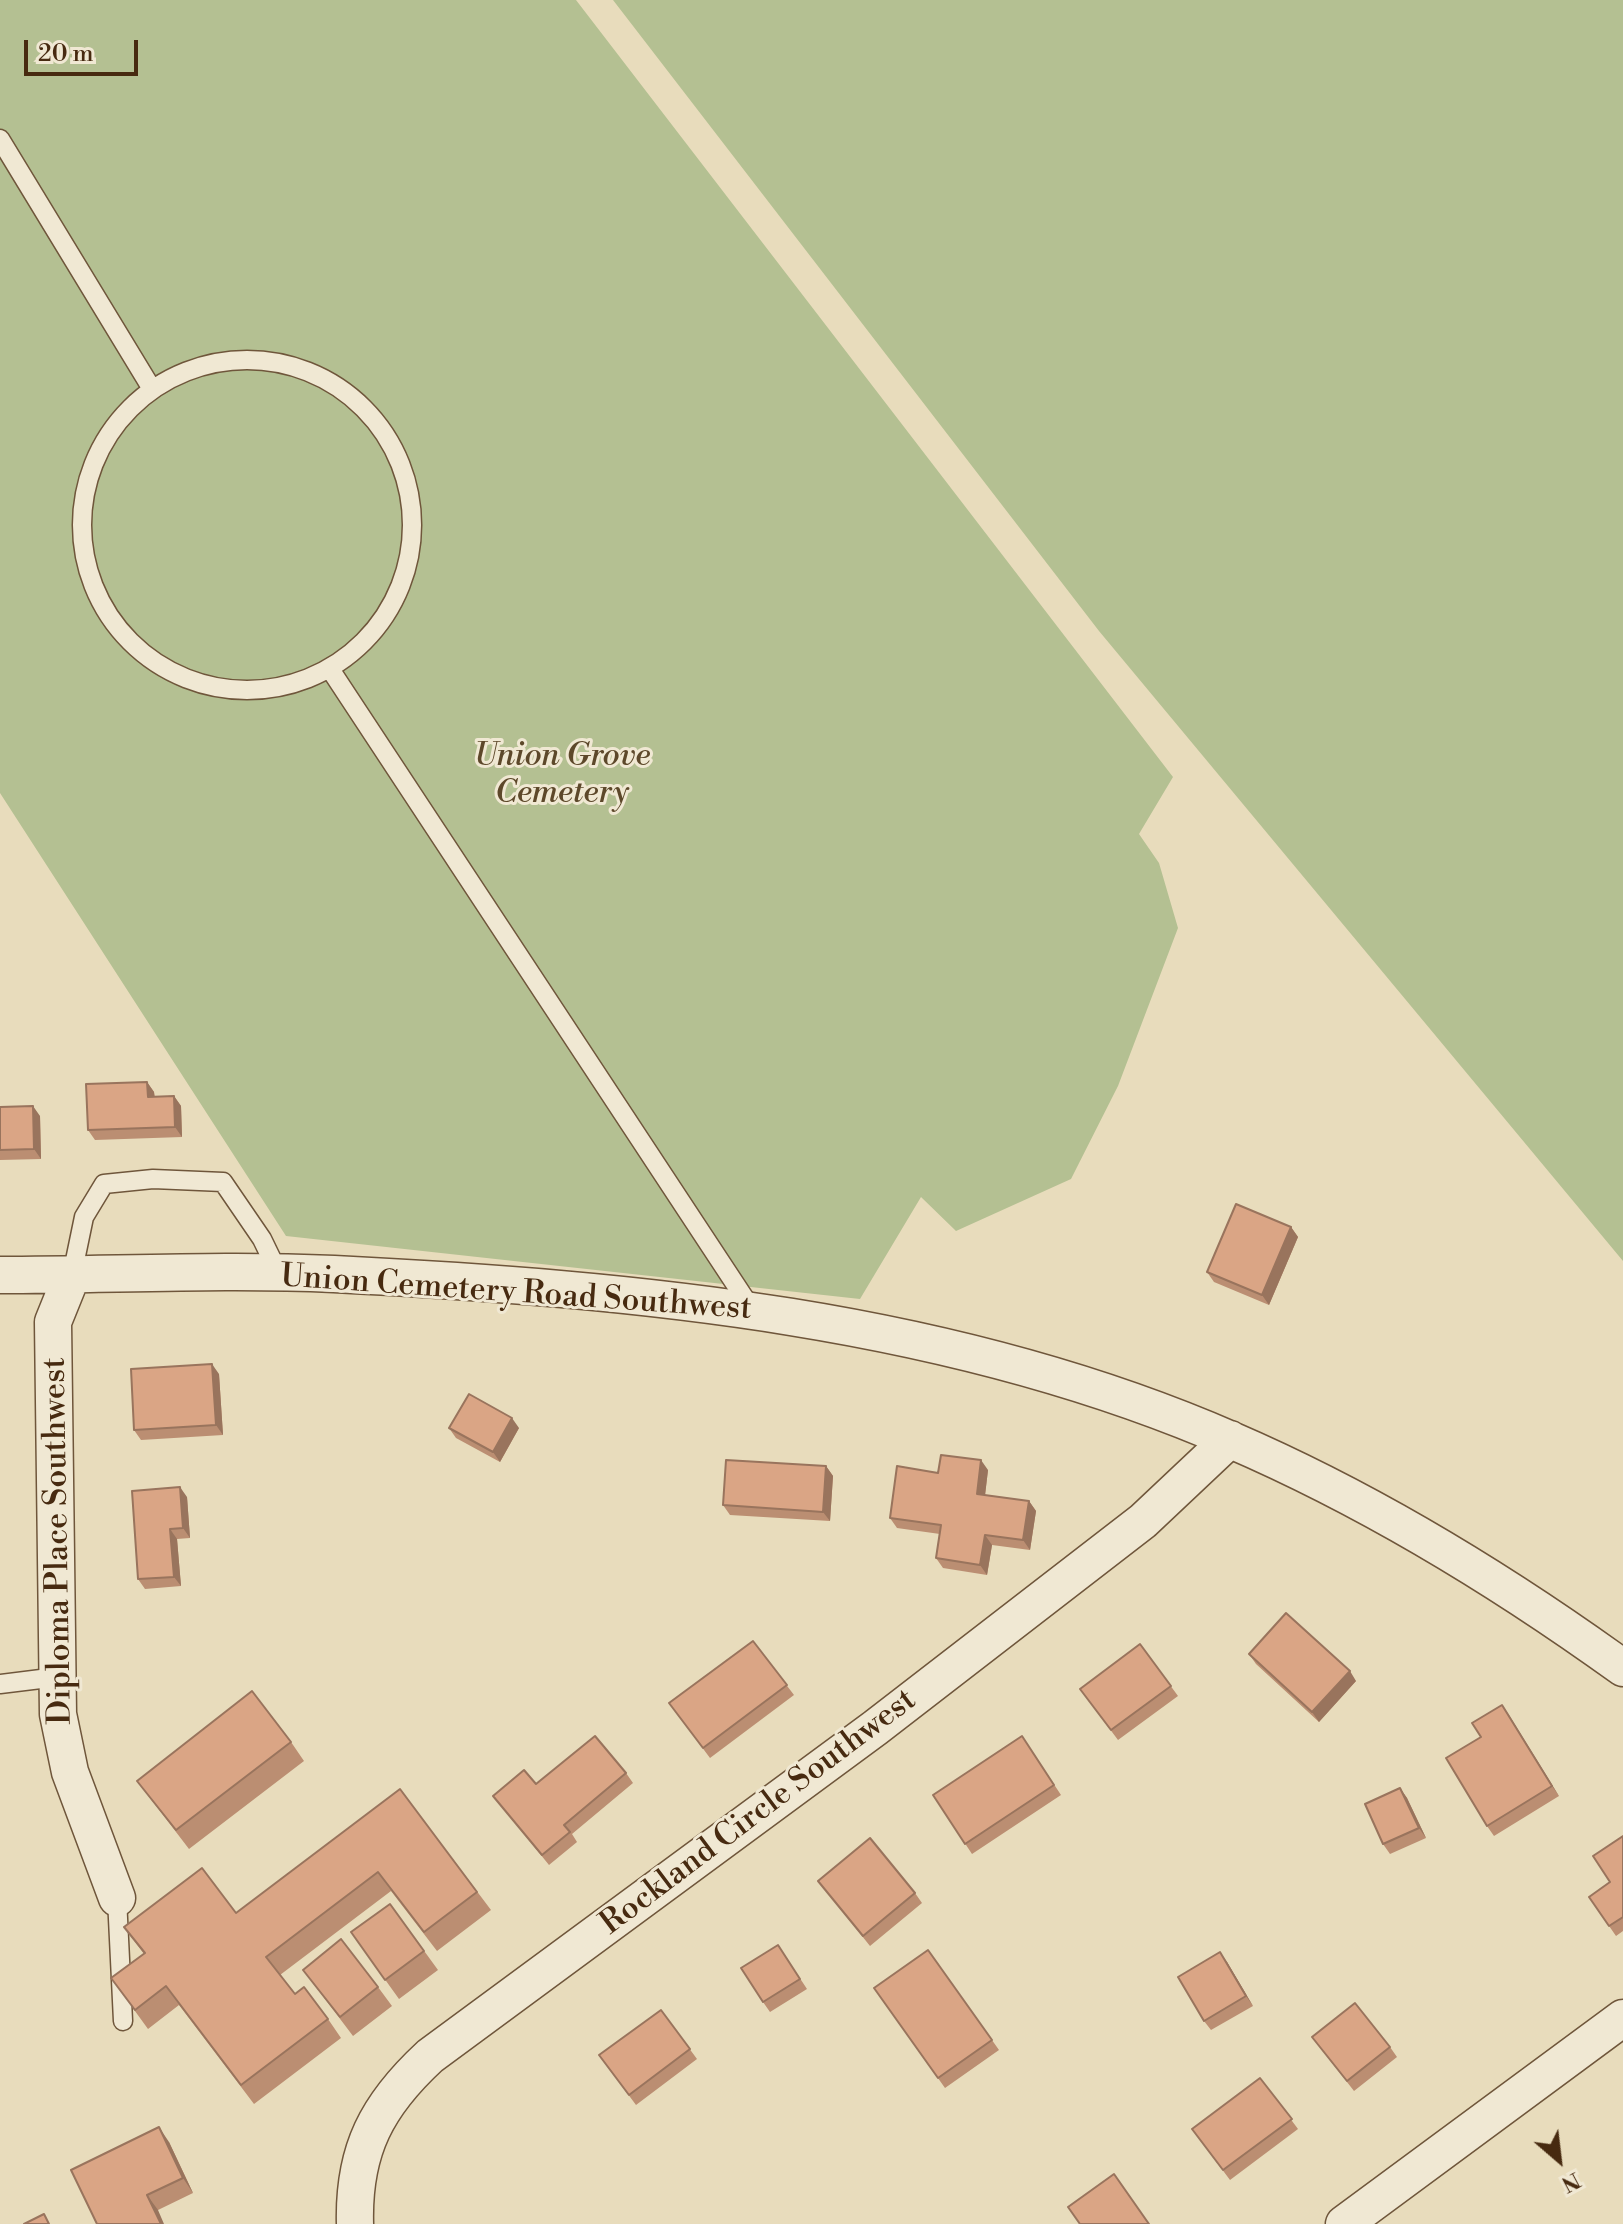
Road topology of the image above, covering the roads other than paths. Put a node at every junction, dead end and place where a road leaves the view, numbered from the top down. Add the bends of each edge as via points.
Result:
1 (0, 139) edge
2 (152, 389) junction
3 (330, 669) junction
4 (279, 1274) junction
5 (0, 1275) edge
6 (72, 1275) junction
7 (753, 1311) junction
8 (1230, 1439) junction
9 (1623, 1668) edge
10 (57, 1677) junction
11 (0, 1684) edge
12 (117, 1898) joint
13 (1623, 2018) edge
14 (123, 2021) edge
15 (355, 2224) edge
16 (1344, 2224) edge

1 - 2 lane
2 - 3 lane via 112,428 87,479 80,535 92,590 123,637 180,677 220,690 277,689
2 - 3 lane via 201,366 254,359 307,370 353,396 388,436 409,486 410,552 400,590 372,636
3 - 7 lane
4 - 6 street, Union Cemetery Road Southwest
4 - 6 lane via 223,1182 153,1179 104,1184 84,1217
4 - 7 street, Union Cemetery Road Southwest via 580,1292
5 - 6 street, Union Cemetery Road Southwest
6 - 10 street, Diploma Place Southwest via 53,1322
7 - 8 street, Union Cemetery Road Southwest via 930,1343 1093,1389
8 - 9 street, Union Cemetery Road Southwest via 1475,1567
8 - 15 street, Rockland Circle Southwest via 1143,1521 875,1728 430,2056 379,2112 359,2163
10 - 11 lane
10 - 12 street, Diploma Place Southwest via 58,1714 70,1772
12 - 14 lane
13 - 16 street

